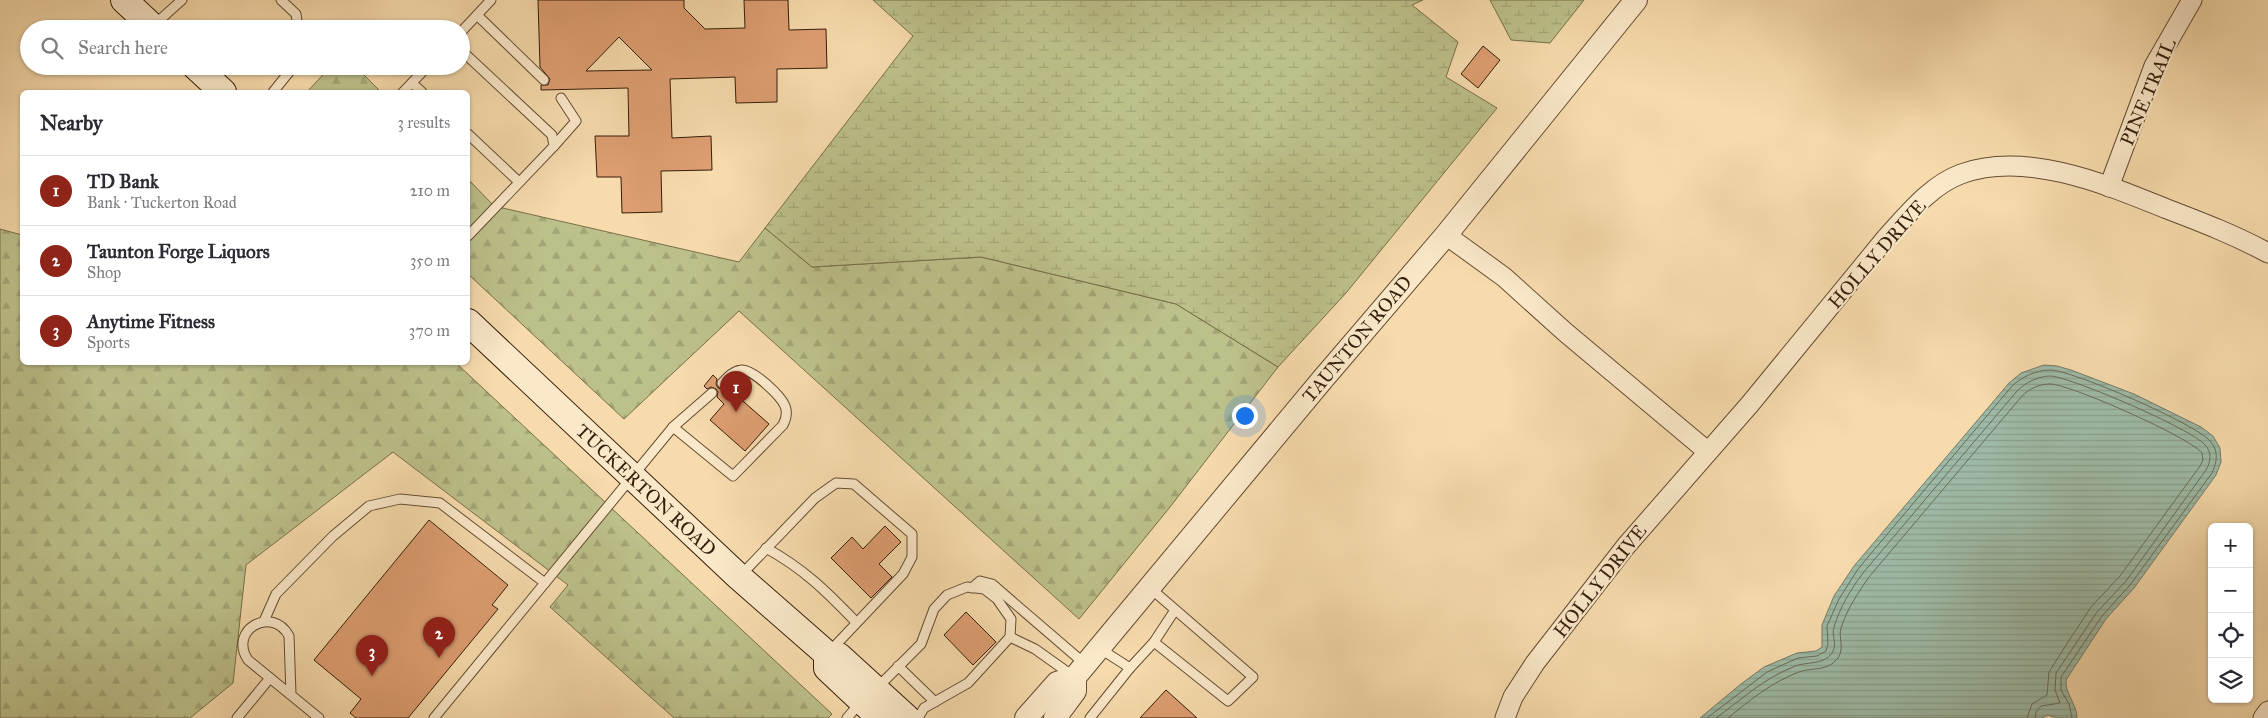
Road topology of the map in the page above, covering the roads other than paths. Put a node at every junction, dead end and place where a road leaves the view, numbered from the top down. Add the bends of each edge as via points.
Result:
1 (124, 0) edge
2 (182, 0) edge
3 (281, 0) edge
4 (491, 0) edge
5 (1636, 0) edge
6 (2192, 0) edge
7 (477, 15) junction
8 (145, 20) edge
9 (162, 20) edge
10 (297, 20) edge
11 (470, 22) edge
12 (470, 58) edge
13 (205, 75) edge
14 (287, 75) edge
15 (420, 75) edge
16 (544, 80) dead end
17 (412, 83) junction
18 (222, 90) edge
19 (275, 90) edge
20 (405, 90) edge
21 (420, 90) edge
22 (561, 98) dead end
23 (470, 136) edge
24 (554, 146) junction
25 (519, 182) junction
26 (2110, 187) junction
27 (470, 234) edge
28 (1446, 235) junction
29 (2268, 252) edge
30 (470, 324) edge
31 (722, 383) dead end
32 (712, 393) dead end
33 (673, 427) junction
34 (1707, 451) junction
35 (632, 476) junction
36 (766, 548) junction
37 (739, 577) junction
38 (545, 583) junction
39 (1149, 587) junction
40 (972, 588) junction
41 (1175, 610) junction
42 (264, 621) junction
43 (856, 622) junction
44 (1010, 637) junction
45 (1154, 642) junction
46 (827, 654) junction
47 (1086, 663) junction
48 (898, 666) junction
49 (1130, 668) junction
50 (270, 678) junction
51 (291, 695) junction
52 (935, 702) junction
53 (866, 706) edge
54 (2268, 711) edge
55 (1061, 714) edge
56 (237, 718) edge
57 (319, 718) edge
58 (434, 718) edge
59 (907, 718) edge
60 (918, 718) edge
61 (1026, 718) edge
62 (1090, 718) edge
63 (1505, 718) edge
64 (2263, 718) edge

1 - 8 main road
2 - 9 lane
3 - 10 lane via 296,14
4 - 7 lane
5 - 28 street, TAUNTON ROAD
6 - 26 street, PINE TRAIL via 2154,66
7 - 11 lane
7 - 16 lane
12 - 24 lane via 552,135
13 - 18 main road
14 - 19 lane
15 - 17 lane
17 - 20 lane
17 - 21 lane
22 - 24 lane via 576,121
23 - 25 lane
24 - 25 lane
25 - 27 lane
26 - 29 street, HOLLY DRIVE via 2231,234
26 - 34 street, HOLLY DRIVE via 2060,172 2019,167 1980,169 1942,184 1886,238 1750,404
28 - 34 street via 1504,277 1564,332
28 - 39 street, TAUNTON ROAD
30 - 35 main road, TUCKERTON ROAD
31 - 33 lane via 735,371 751,371 784,403 786,410 782,426 733,476
32 - 33 lane
33 - 35 lane
34 - 63 street, HOLLY DRIVE via 1561,628 1513,697
35 - 37 main road, TUCKERTON ROAD
35 - 38 lane
36 - 37 lane
36 - 43 lane via 792,562
36 - 43 lane via 815,498 836,483 854,484 912,534 912,557 903,574
37 - 46 main road, TUCKERTON ROAD
38 - 42 lane via 440,503 400,499 369,506 333,536 276,594
38 - 58 lane
39 - 41 lane
39 - 47 street, TAUNTON ROAD
40 - 44 lane via 984,588 997,599 1011,619
40 - 47 lane via 983,580 992,584
40 - 48 lane via 947,595 934,609 921,644
41 - 45 lane
41 - 45 lane via 1253,678 1228,701
42 - 50 lane via 247,631 243,649 248,660
42 - 51 lane via 280,625 288,636
43 - 46 lane
44 - 47 lane via 1035,649
44 - 52 lane via 968,683
45 - 49 lane
46 - 53 main road, TUCKERTON ROAD via 839,656
47 - 49 lane
47 - 55 street, TAUNTON ROAD via 1075,692
47 - 61 street, TAUNTON ROAD via 1057,683
48 - 52 lane
48 - 53 lane
49 - 62 lane
50 - 51 lane
50 - 56 lane
51 - 57 lane
52 - 60 lane via 924,708
53 - 59 main road, TUCKERTON ROAD
54 - 64 street

